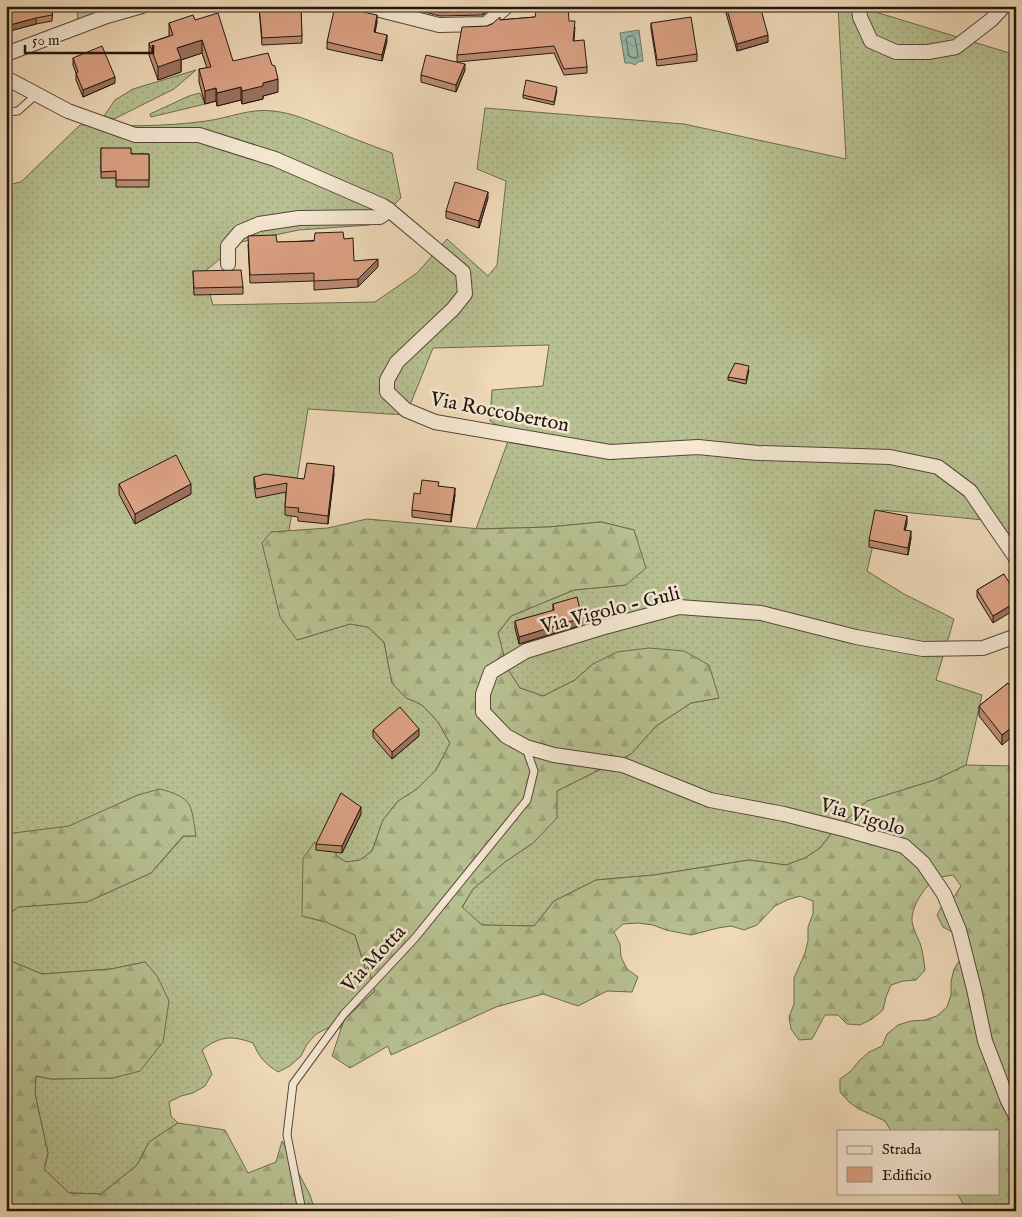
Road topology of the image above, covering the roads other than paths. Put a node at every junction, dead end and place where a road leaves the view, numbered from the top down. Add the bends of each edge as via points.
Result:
1 (142, 6) edge
2 (364, 6) edge
3 (507, 6) edge
4 (1004, 6) edge
5 (860, 12) edge
6 (6, 54) edge
7 (6, 78) edge
8 (37, 94) junction
9 (6, 112) edge
10 (389, 210) junction
11 (228, 264) dead end
12 (1016, 558) edge
13 (1016, 636) edge
14 (526, 747) junction
15 (1016, 1116) edge
16 (302, 1211) edge

1 - 6 street
2 - 3 street via 439,25 486,24
4 - 5 street via 956,46 928,52 896,52 871,41
7 - 8 street, Via Roccoberton
8 - 9 lane via 18,111
8 - 10 street, Via Roccoberton via 68,111 135,135 199,135 276,159
10 - 11 street via 380,217 299,218 259,224 240,232 228,246
10 - 12 street, Via Roccoberton via 463,272 465,294 397,362 387,380 387,392 406,410 435,422 610,452 698,447 758,453 890,457 938,467 970,491
13 - 14 street, Via Vigolo - Guli via 983,648 923,649 761,614 679,607 526,651 491,672 483,694 483,712 506,736
14 - 15 street, Via Vigolo via 554,755 623,765 710,800 793,816 904,846 923,863 944,894 959,930 985,1040
14 - 16 lane, Via Motta via 534,771 527,800 415,938 344,1014 293,1084 286,1135

